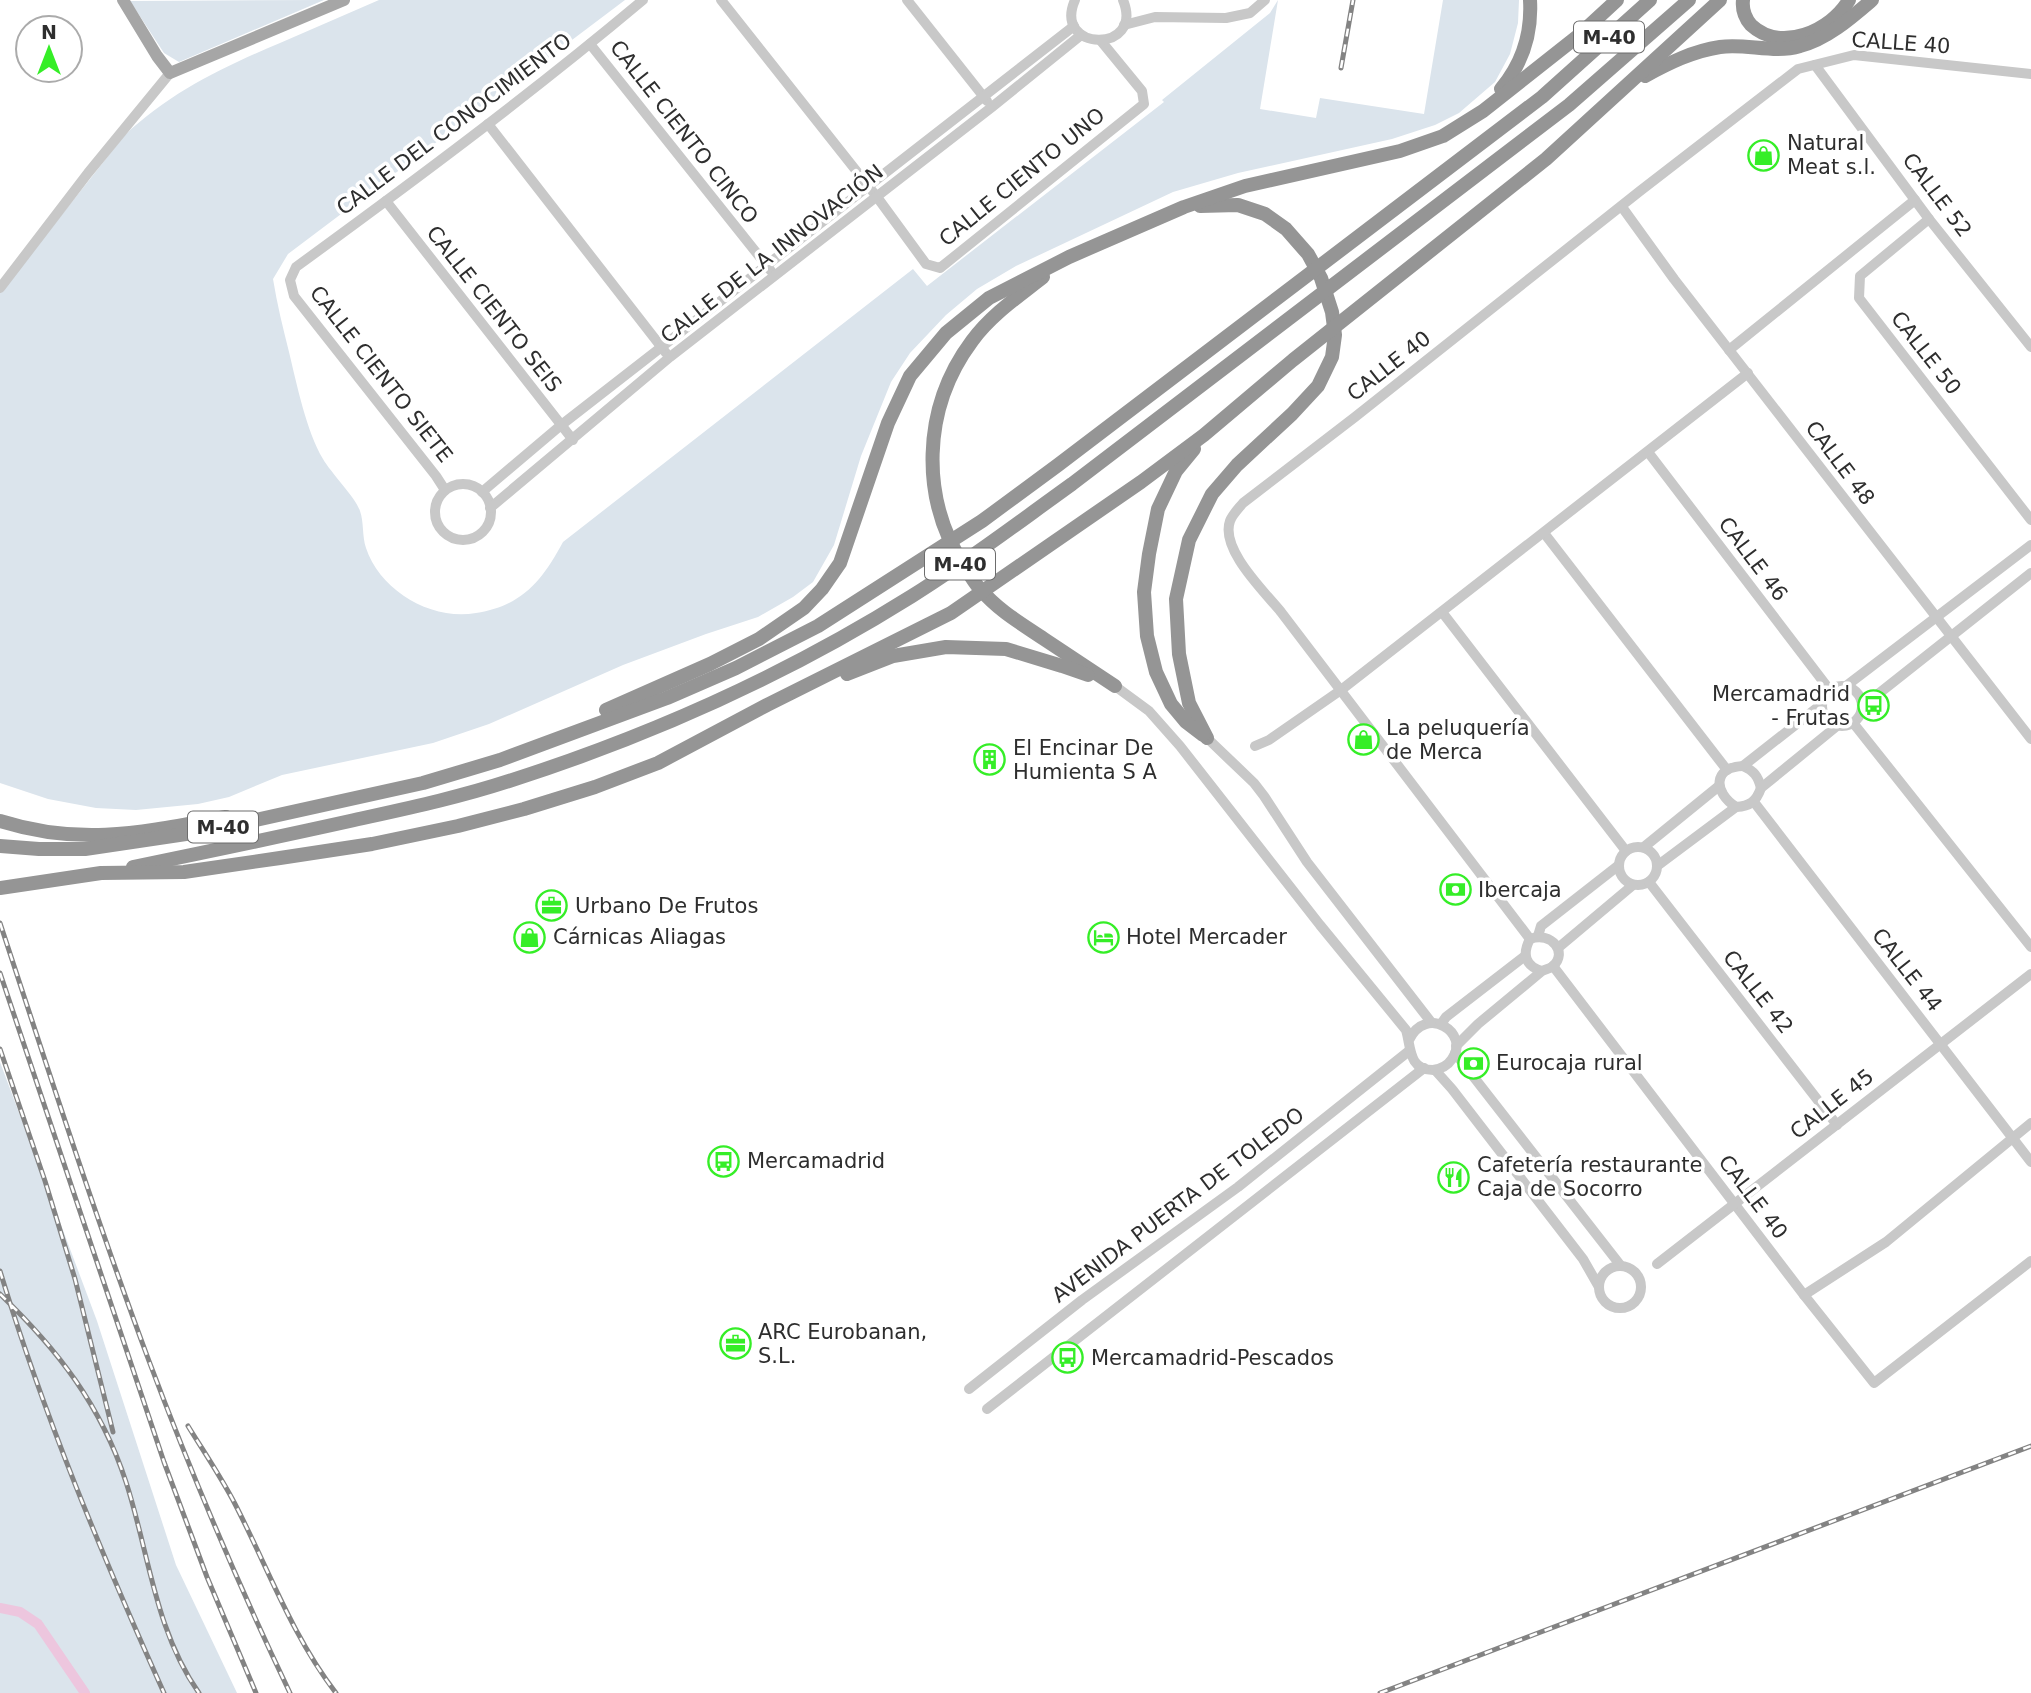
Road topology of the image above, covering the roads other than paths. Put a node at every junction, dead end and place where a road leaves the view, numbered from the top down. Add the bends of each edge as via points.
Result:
1 (123, 0) edge
2 (344, 0) edge
3 (643, 0) edge
4 (721, 0) edge
5 (907, 0) edge
6 (1075, 0) edge
7 (1123, 0) edge
8 (1265, 0) edge
9 (1531, 0) edge
10 (1617, 0) edge
11 (1650, 0) edge
12 (1689, 0) edge
13 (1720, 0) edge
14 (1743, 0) edge
15 (1849, 0) edge
16 (1872, 0) edge
17 (1124, 25) junction
18 (1074, 26) junction
19 (1081, 35) junction
20 (1101, 41) junction
21 (590, 44) junction
22 (1815, 65) junction
23 (170, 73) junction
24 (2031, 74) edge
25 (1626, 87) junction
26 (984, 97) junction
27 (992, 107) junction
28 (1483, 111) junction
29 (488, 124) junction
30 (869, 187) junction
31 (877, 197) junction
32 (1916, 200) junction
33 (386, 201) junction
34 (1184, 207) junction
35 (1622, 207) junction
36 (1929, 219) junction
37 (1069, 257) junction
38 (767, 267) junction
39 (775, 276) junction
40 (290, 280) joint
41 (0, 288) edge
42 (2031, 347) edge
43 (663, 348) junction
44 (1729, 349) junction
45 (670, 357) junction
46 (1748, 373) junction
47 (560, 426) junction
48 (1204, 435) junction
49 (573, 440) junction
50 (1648, 452) junction
51 (445, 490) junction
52 (482, 492) junction
53 (490, 508) junction
54 (2031, 520) edge
55 (1544, 533) junction
56 (2031, 545) edge
57 (2031, 573) edge
58 (1442, 611) junction
59 (1936, 618) junction
60 (1951, 637) junction
61 (1115, 686) junction
62 (1846, 686) junction
63 (1829, 689) junction
64 (1341, 690) junction
65 (1822, 704) junction
66 (767, 705) junction
67 (1863, 706) junction
68 (1854, 724) junction
69 (1837, 726) junction
70 (1207, 738) junction
71 (2031, 739) edge
72 (1255, 746) dead end
73 (500, 760) junction
74 (1743, 765) junction
75 (1727, 770) junction
76 (1719, 786) junction
77 (1761, 788) junction
78 (359, 797) junction
79 (1754, 802) junction
80 (1735, 807) junction
81 (0, 821) edge
82 (0, 846) edge
83 (1644, 847) junction
84 (1626, 851) junction
85 (1619, 865) junction
86 (1657, 866) junction
87 (101, 873) junction
88 (1649, 882) junction
89 (1633, 885) junction
90 (0, 887) edge
91 (1534, 937) junction
92 (2031, 947) edge
93 (1558, 948) junction
94 (1525, 956) junction
95 (1553, 966) junction
96 (1542, 971) junction
97 (2031, 974) edge
98 (1436, 1023) junction
99 (1409, 1045) junction
100 (1941, 1045) junction
101 (1456, 1050) junction
102 (1429, 1069) junction
103 (2031, 1124) edge
104 (1837, 1125) junction
105 (2013, 1138) junction
106 (2031, 1161) edge
107 (1734, 1205) junction
108 (2031, 1261) edge
109 (1657, 1264) dead end
110 (1621, 1266) junction
111 (1599, 1287) junction
112 (1804, 1295) junction
113 (969, 1389) dead end
114 (987, 1409) dead end

1 - 23 main road
2 - 23 main road
3 - 21 street, CALLE DEL CONOCIMIENTO
4 - 30 street
5 - 26 street
6 - 18 street via 1071,10
7 - 17 street
8 - 17 street via 1250,13 1226,18 1155,17
9 - 28 highway via 1522,55
10 - 28 highway
11 - 73 highway, M-40 via 1542,97 982,521 818,626 748,662 667,698
12 - 87 highway, M-40 via 1569,105 1072,484 912,596 828,645 677,719 508,782 415,807
13 - 25 highway
14 - 15 highway via 1746,20 1769,36 1784,39 1821,27
16 - 25 highway via 1827,35 1800,47 1721,47 1677,59
17 - 20 street via 1115,36
18 - 19 street
18 - 26 street, CALLE DE LA INNOVACIÓN
19 - 20 street
19 - 27 street, CALLE DE LA INNOVACIÓN
20 - 31 street, CALLE CIENTO UNO via 1142,91 1144,104 940,268 926,264
21 - 29 street, CALLE DEL CONOCIMIENTO
21 - 38 street, CALLE CIENTO CINCO
22 - 24 street, CALLE 40 via 1854,55
22 - 32 street, CALLE 52
22 - 35 street, CALLE 40 via 1787,77
23 - 41 street
25 - 48 highway via 1546,159
26 - 27 street
26 - 30 street, CALLE DE LA INNOVACIÓN
27 - 31 street, CALLE DE LA INNOVACIÓN
28 - 34 highway via 1443,136 1400,151 1245,186
29 - 33 street, CALLE DEL CONOCIMIENTO
29 - 43 street
30 - 31 street
30 - 38 street, CALLE DE LA INNOVACIÓN
31 - 39 street, CALLE DE LA INNOVACIÓN
32 - 36 street, CALLE 52
32 - 44 street
33 - 40 street, CALLE DEL CONOCIMIENTO via 296,267
33 - 47 street, CALLE CIENTO SEIS
34 - 37 highway
34 - 70 highway via 1238,205 1265,214 1286,229 1321,278 1335,335 1332,357 1318,386 1212,494 1189,540 1176,599 1179,654 1189,703
35 - 44 street, CALLE 48
35 - 64 street, CALLE 40 via 1243,503 1230,521 1228,541 1241,563
36 - 42 street, CALLE 52
36 - 54 street, CALLE 50 via 1860,276 1859,298
37 - 61 highway via 1004,308 973,339 949,377 935,420 932,466 936,504 953,549 980,589 1004,613
37 - 73 highway via 989,298 946,333 910,376 888,423 840,563 804,608 759,639
38 - 39 street, CALLE CIENTO CINCO
38 - 43 street, CALLE DE LA INNOVACIÓN
39 - 45 street, CALLE DE LA INNOVACIÓN
40 - 51 street, CALLE CIENTO SIETE via 294,296
43 - 45 street
43 - 47 street, CALLE DE LA INNOVACIÓN
44 - 46 street, CALLE 48
45 - 49 street, CALLE DE LA INNOVACIÓN
46 - 50 street
46 - 59 street, CALLE 48
47 - 49 street, CALLE CIENTO SEIS
47 - 52 street, CALLE DE LA INNOVACIÓN
48 - 66 highway via 951,613
48 - 70 highway via 1176,471 1158,509 1144,592 1147,636 1156,672 1171,704
49 - 53 street, CALLE DE LA INNOVACIÓN
50 - 55 street
50 - 63 street, CALLE 46
51 - 52 street via 464,484
51 - 53 street via 438,498 435,517 438,526 453,538 480,534 490,518
52 - 53 street
55 - 58 street
55 - 75 street
56 - 59 street
57 - 60 street
58 - 64 street
58 - 84 street
59 - 60 street, CALLE 48
59 - 62 street
60 - 67 street
60 - 71 street, CALLE 48
61 - 66 highway via 1006,649 946,647 893,656
61 - 99 street via 1149,711 1180,746 1406,1030
62 - 63 street
62 - 67 street
63 - 65 street
64 - 72 street
64 - 91 street, CALLE 40
65 - 69 street via 1823,715
65 - 74 street
66 - 87 highway via 658,763 498,816 372,844 184,872
67 - 68 street
68 - 69 street
68 - 92 street
69 - 77 street
70 - 98 street via 1259,789 1307,862
73 - 78 highway, M-40
74 - 75 street
74 - 77 street via 1753,771
75 - 76 street
76 - 80 street
76 - 83 street
77 - 79 street
78 - 81 highway via 111,835 51,833
78 - 82 highway, M-40 via 119,845 85,849
79 - 80 street
79 - 100 street, CALLE 44
80 - 86 street
83 - 84 street
83 - 86 street
84 - 85 street
85 - 89 street via 1621,874
85 - 91 street via 1541,926
86 - 88 street
87 - 90 highway, M-40
88 - 89 street
88 - 104 street, CALLE 42
89 - 93 street
91 - 93 street via 1553,941
91 - 94 street
93 - 95 street
94 - 96 street via 1528,964
94 - 98 street
95 - 96 street
95 - 107 street, CALLE 40
96 - 101 street via 1478,1024
97 - 100 street, CALLE 45
98 - 99 street via 1420,1026
98 - 101 street via 1448,1028
99 - 102 street via 1414,1060
99 - 113 street, AVENIDA PUERTA DE TOLEDO via 1238,1187
100 - 104 street, CALLE 45
100 - 105 street, CALLE 44
101 - 102 street via 1442,1068
101 - 110 street
102 - 111 street via 1452,1089 1583,1259
102 - 114 street, AVENIDA PUERTA DE TOLEDO
103 - 105 street
104 - 107 street, CALLE 45
105 - 106 street, CALLE 44
105 - 112 street via 1886,1242
107 - 109 street, CALLE 45
107 - 112 street, CALLE 40
108 - 112 street, CALLE 40 via 1874,1383
110 - 111 street via 1608,1270
110 - 111 street via 1633,1271 1640,1282 1635,1302 1615,1308 1603,1300

